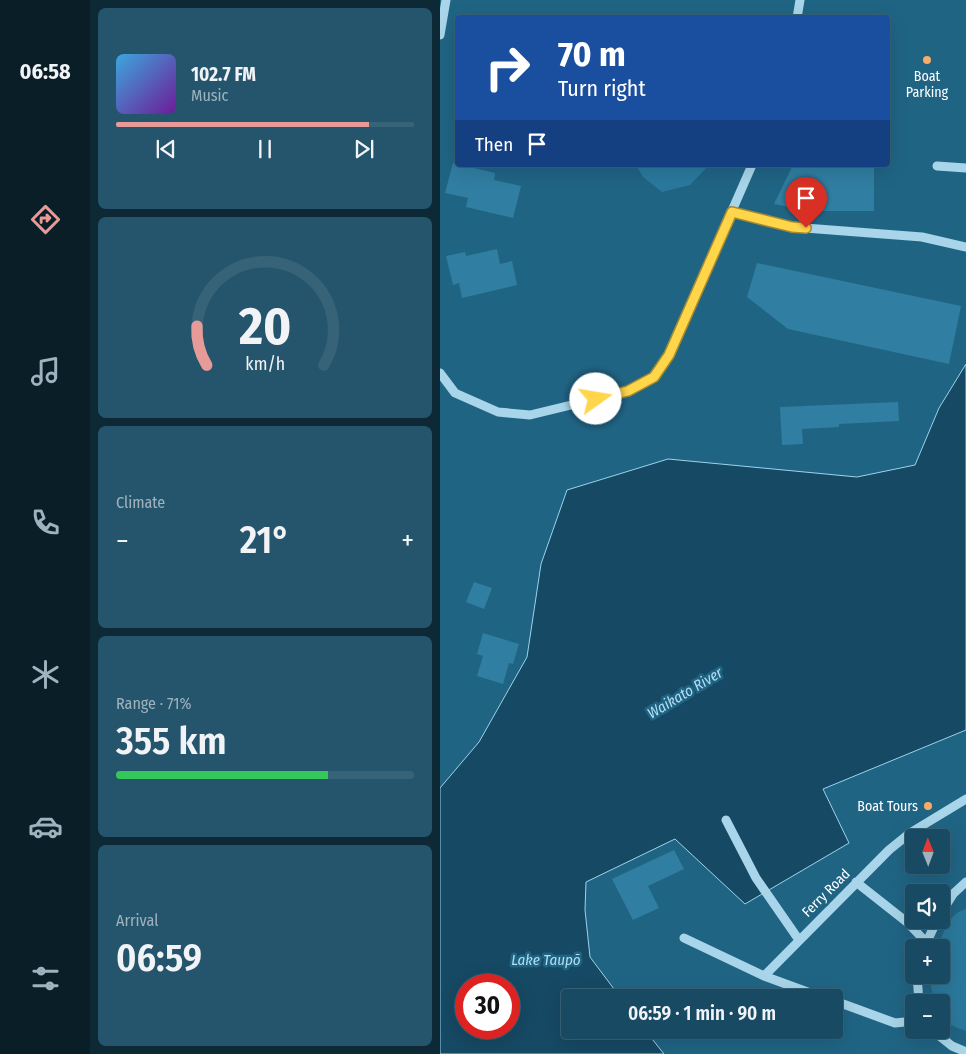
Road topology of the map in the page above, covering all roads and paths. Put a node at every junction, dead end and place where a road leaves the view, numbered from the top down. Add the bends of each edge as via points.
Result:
1 (446, 0) edge
2 (800, 0) edge
3 (798, 15) edge
4 (440, 35) edge
5 (937, 166) dead end
6 (751, 167) edge
7 (966, 168) edge
8 (732, 212) junction
9 (966, 247) edge
10 (440, 374) edge
11 (966, 800) edge
12 (726, 820) dead end
13 (856, 882) junction
14 (966, 882) edge
15 (950, 899) edge
16 (684, 938) dead end
17 (921, 939) edge
18 (799, 940) junction
19 (764, 976) junction
20 (799, 989) edge
21 (843, 1005) edge
22 (905, 1022) edge
23 (940, 1039) edge
24 (950, 1050) edge
25 (966, 1052) edge

1 - 4 street
2 - 3 street
5 - 7 street
6 - 8 street
8 - 9 street via 792,227 922,237
8 - 10 street via 669,355 654,377 628,391 530,415 498,412 455,393
11 - 13 street, Ferry Road via 910,833
12 - 18 street via 756,878
13 - 17 street via 908,923
13 - 18 street, Ferry Road
14 - 15 street
16 - 19 street
18 - 19 street, Ferry Road
19 - 20 street
21 - 22 street via 895,1023
23 - 24 street
24 - 25 street

